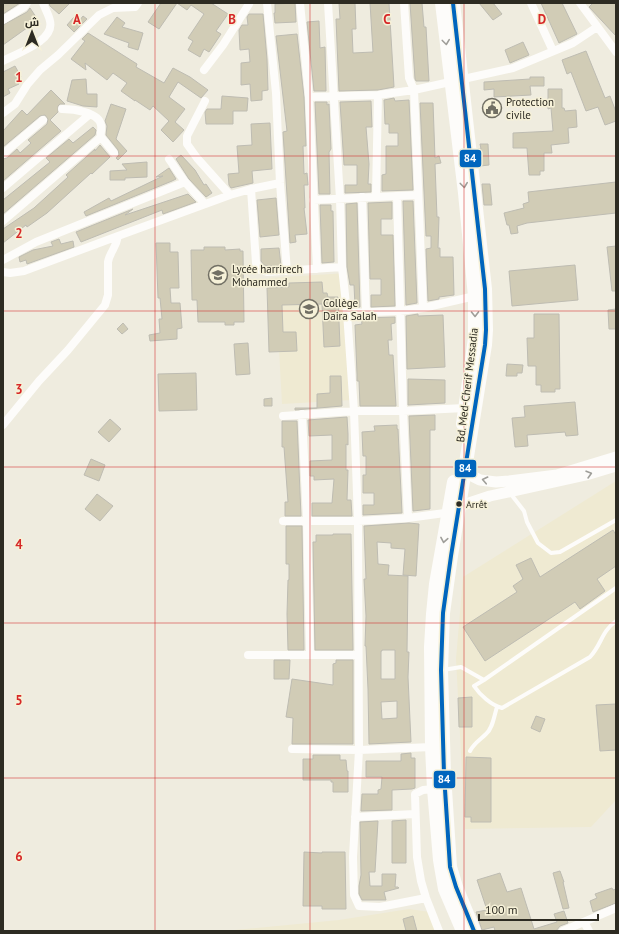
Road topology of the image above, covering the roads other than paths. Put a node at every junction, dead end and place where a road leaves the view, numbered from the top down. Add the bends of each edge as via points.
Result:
1 (27, 3) edge
2 (43, 3) edge
3 (138, 3) edge
4 (250, 3) edge
5 (267, 3) edge
6 (300, 3) edge
7 (328, 3) edge
8 (404, 3) edge
9 (442, 3) edge
10 (453, 3) edge
11 (531, 3) edge
12 (580, 3) edge
13 (3, 20) edge
14 (597, 27) junction
15 (553, 51) junction
16 (616, 52) edge
17 (3, 61) edge
18 (204, 70) dead end
19 (457, 81) junction
20 (414, 90) junction
21 (378, 95) junction
22 (309, 97) junction
23 (334, 97) junction
24 (205, 101) dead end
25 (62, 110) dead end
26 (3, 113) edge
27 (90, 114) junction
28 (43, 120) dead end
29 (101, 137) junction
30 (3, 154) edge
31 (114, 154) dead end
32 (169, 159) dead end
33 (185, 182) junction
34 (280, 183) junction
35 (3, 188) edge
36 (251, 189) junction
37 (230, 195) junction
38 (418, 195) junction
39 (376, 196) junction
40 (397, 196) junction
41 (362, 197) junction
42 (340, 199) junction
43 (313, 200) junction
44 (205, 204) junction
45 (3, 221) edge
46 (118, 236) junction
47 (3, 260) edge
48 (342, 267) junction
49 (317, 268) junction
50 (287, 271) junction
51 (3, 272) edge
52 (475, 296) junction
53 (423, 308) junction
54 (400, 311) junction
55 (366, 312) junction
56 (347, 313) junction
57 (465, 408) junction
58 (354, 411) junction
59 (403, 411) junction
60 (302, 414) junction
61 (283, 416) dead end
62 (3, 425) edge
63 (616, 457) edge
64 (616, 466) edge
65 (465, 467) junction
66 (510, 493) junction
67 (456, 510) junction
68 (408, 518) junction
69 (616, 520) edge
70 (283, 521) dead end
71 (307, 521) junction
72 (358, 521) junction
73 (616, 588) edge
74 (616, 621) edge
75 (248, 655) dead end
76 (358, 655) junction
77 (310, 656) junction
78 (441, 670) junction
79 (484, 680) junction
80 (497, 707) junction
81 (432, 747) junction
82 (292, 749) dead end
83 (358, 750) junction
84 (470, 751) dead end
85 (434, 789) junction
86 (415, 814) junction
87 (355, 817) junction
88 (426, 898) junction
89 (616, 908) edge
90 (584, 922) junction
91 (440, 931) edge
92 (463, 931) edge
93 (474, 931) edge
94 (563, 931) edge
95 (589, 931) edge

1 - 13 street
2 - 17 street via 50,21 47,36
3 - 26 street via 135,7 113,8 99,15 40,70 15,104
4 - 18 street
5 - 34 street via 276,94
6 - 22 street
7 - 23 street
8 - 20 street via 409,78
9 -> 19 highway, Bd. Med-Cherif Messadia
10 - 19 highway, Bd. Med-Cherif Messadia
11 - 15 street
12 - 14 street
14 - 15 street via 573,43
14 - 16 street
15 - 19 street via 513,68
19 - 20 street
19 -> 52 highway, Bd. Med-Cherif Messadia
19 - 65 highway, Bd. Med-Cherif Messadia via 485,290 486,330
20 - 21 street
20 - 38 street
21 - 23 street
21 - 39 street
22 - 23 street
22 - 43 street
23 - 42 street
24 - 37 street via 187,136 187,144
25 - 27 street
27 - 29 street via 101,123
27 - 35 street
28 - 30 street
29 - 31 street
29 - 45 street
32 - 33 street
33 - 44 street
33 - 47 street via 36,242
34 - 36 street
34 - 50 street
36 - 37 street
36 - 50 street via 258,268 262,272
37 - 44 street
38 - 40 street
38 - 53 street
39 - 40 street
39 - 41 street
40 - 54 street
41 - 42 street
41 - 55 street
42 - 43 street
42 - 48 street
43 - 49 street
44 - 46 street
46 - 51 street via 24,272
46 - 62 street via 108,262 108,295 105,306 38,381
48 - 49 street
48 - 56 street
49 - 50 street
52 - 53 street
52 -> 57 highway, Bd. Med-Cherif Messadia via 475,338
53 - 54 street
54 - 55 street
54 - 59 street
55 - 56 street
56 - 58 street
57 - 59 street
57 - 67 highway, Bd. Med-Cherif Messadia
58 - 59 street
58 - 60 street
58 - 72 street
59 - 68 street
60 - 61 street
60 - 71 street
63 -> 65 street via 557,475 496,482 480,480 472,476
66 -> 64 street
65 - 67 highway, Bd. Med-Cherif Messadia
66 - 67 street via 490,496
66 - 69 lane via 524,511 538,543 551,553 560,552
67 - 68 street
67 - 78 highway, Bd. Med-Cherif Messadia via 443,613
67 -> 81 highway, Bd. Med-Cherif Messadia via 436,584 431,647
68 - 72 street
70 - 71 street
71 - 72 street
71 - 77 street
72 - 76 street
73 - 79 lane
74 - 80 lane via 608,627 590,657 507,706
75 - 77 street
76 - 77 street
76 - 83 street
78 - 79 lane via 461,667
78 - 93 highway, Bd. Med-Cherif Messadia via 450,867
79 - 80 lane via 474,686
80 - 84 lane via 487,733
81 - 83 street
81 - 85 highway, Bd. Med-Cherif Messadia
82 - 83 street
83 - 87 street
85 - 86 street via 415,794
85 - 92 highway, Bd. Med-Cherif Messadia via 445,889
86 - 87 street
86 - 88 street via 417,856
87 - 88 street via 354,896 359,906 380,907
88 - 91 street
89 - 90 street
90 - 94 street
90 - 95 street

